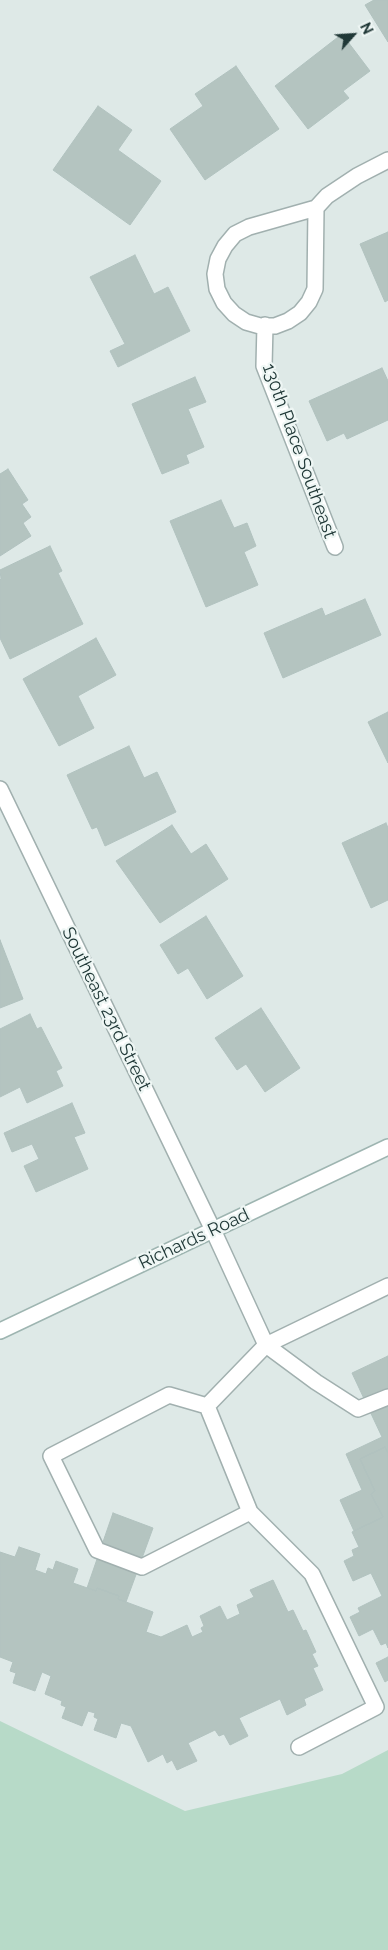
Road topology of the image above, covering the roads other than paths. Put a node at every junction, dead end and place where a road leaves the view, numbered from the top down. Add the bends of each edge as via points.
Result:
1 (388, 160) edge
2 (316, 208) junction
3 (265, 325) junction
4 (334, 548) dead end
5 (0, 789) edge
6 (388, 1147) edge
7 (213, 1230) junction
8 (388, 1286) edge
9 (0, 1331) edge
10 (266, 1345) junction
11 (388, 1397) edge
12 (207, 1406) junction
13 (250, 1512) junction
14 (299, 1747) dead end

1 - 2 street via 357,176 327,196
2 - 3 street via 315,289 300,313 275,326
2 - 3 street via 235,234 218,259 217,289 224,303 246,322
3 - 4 street, 130th Place Southeast via 264,366
5 - 7 street, Southeast 23rd Street
6 - 7 street, Richards Road
7 - 9 street, Richards Road
7 - 10 street, Southeast 23rd Street
8 - 10 street
10 - 11 street via 358,1409
10 - 12 street
12 - 13 street
12 - 13 street via 169,1395 51,1456 97,1550 142,1567
13 - 14 street via 312,1574 376,1707

